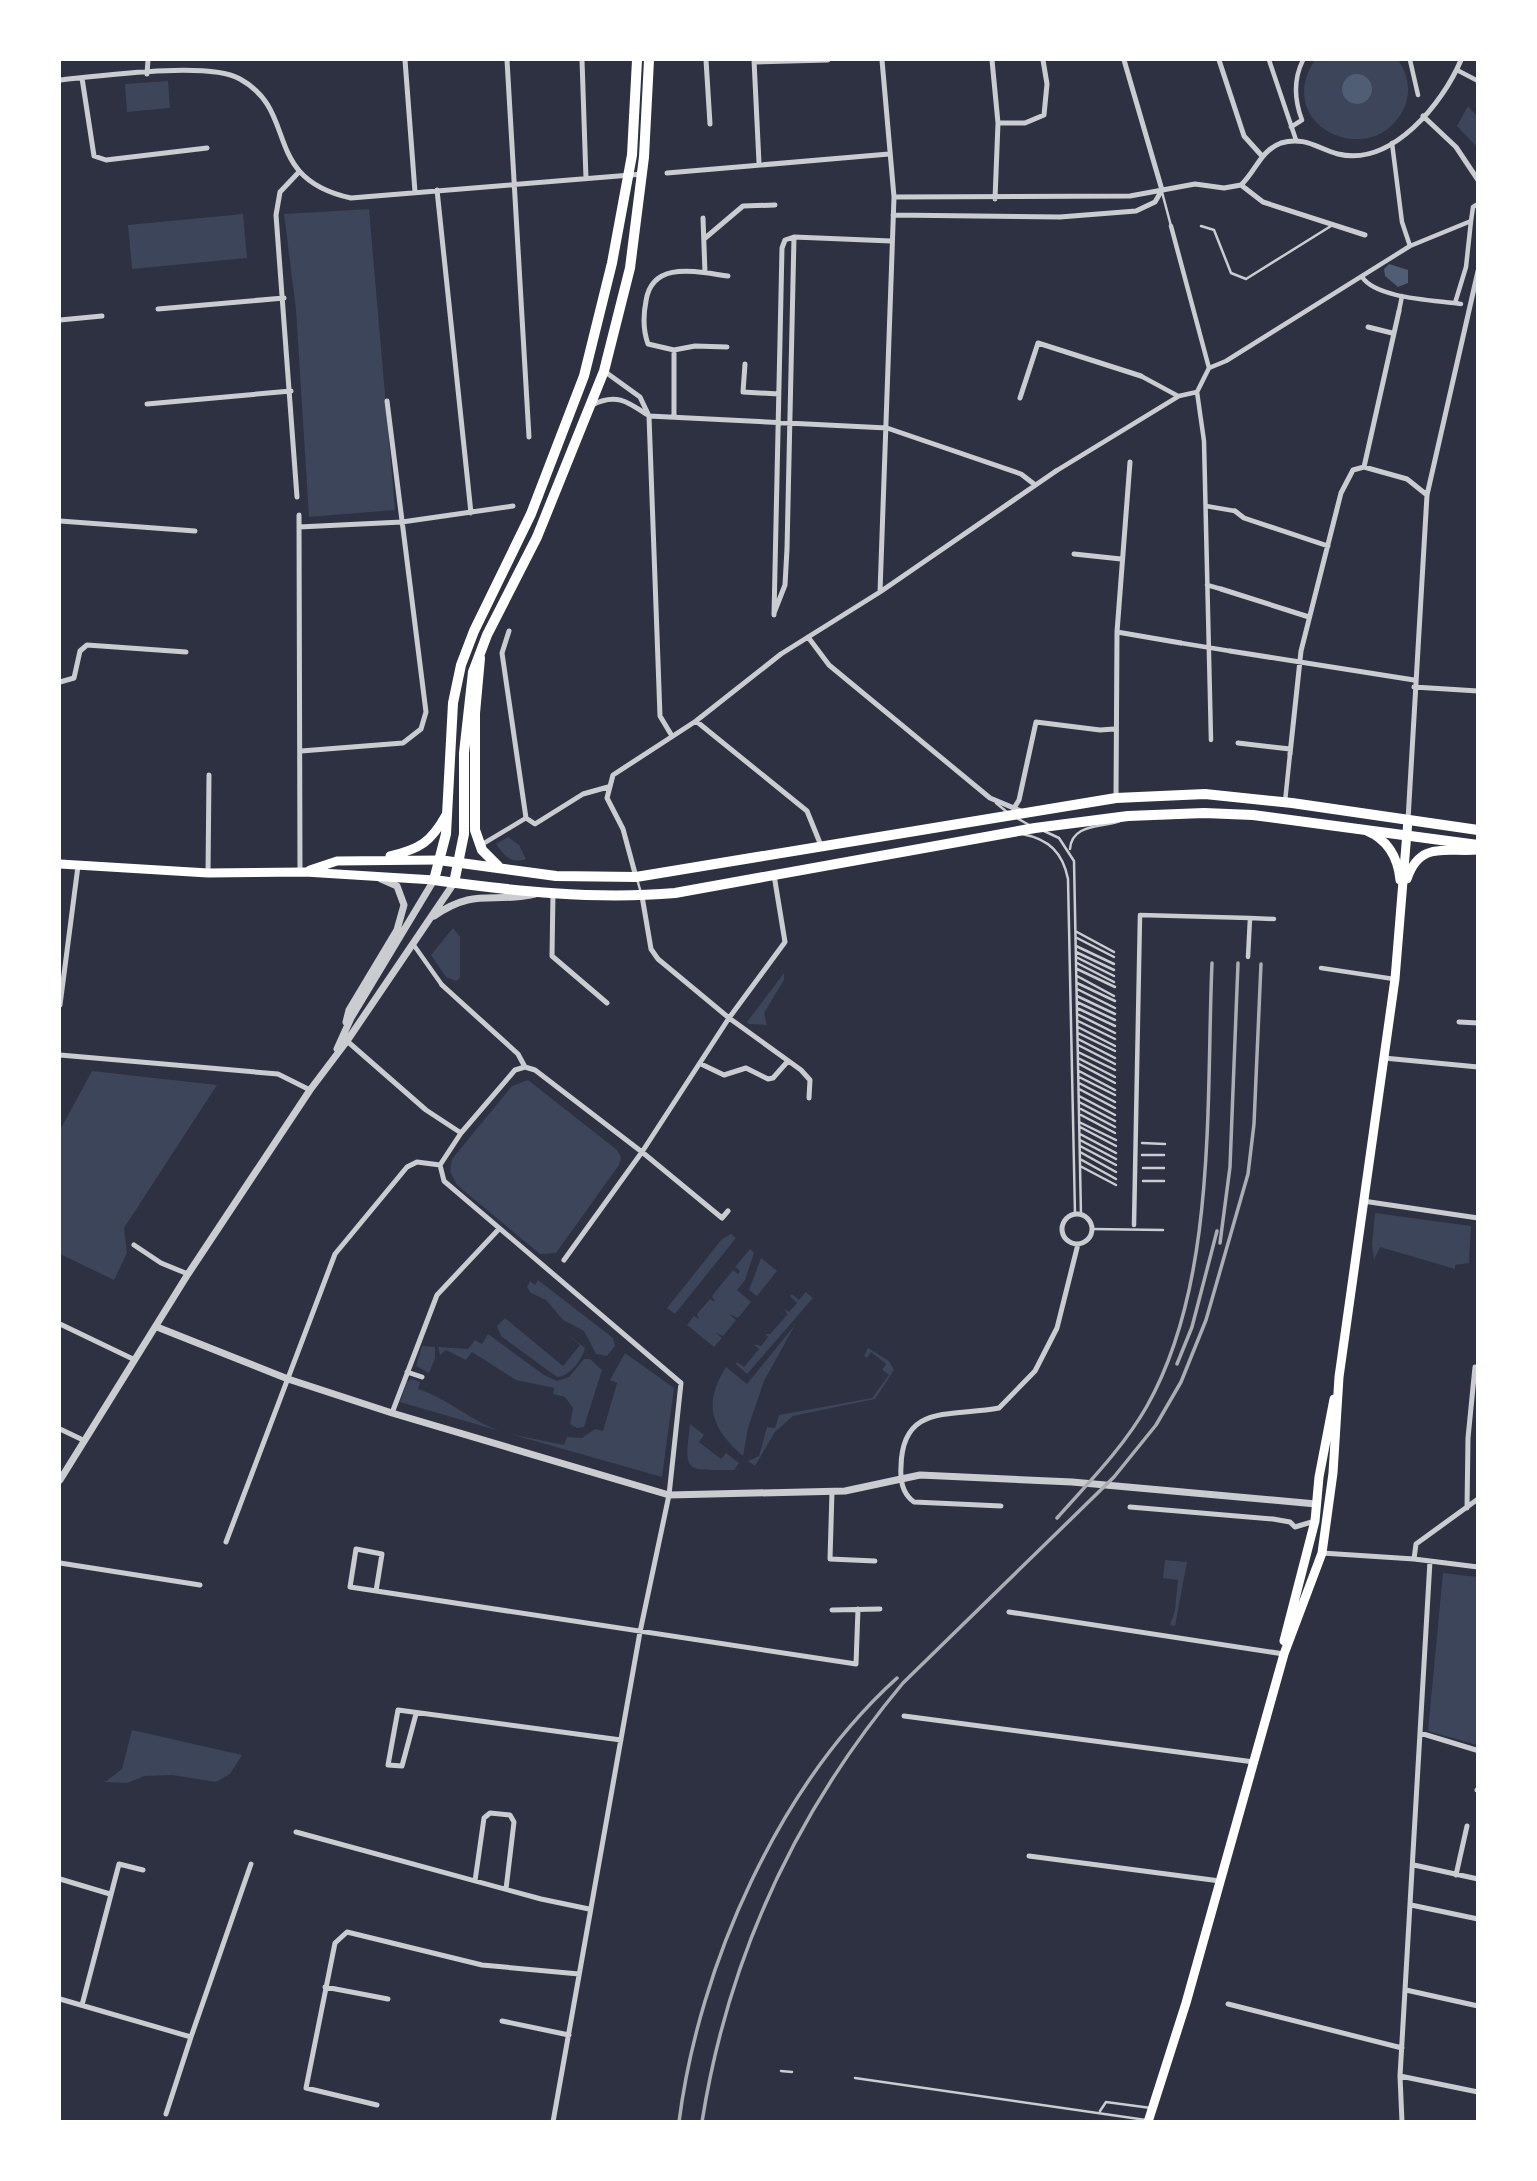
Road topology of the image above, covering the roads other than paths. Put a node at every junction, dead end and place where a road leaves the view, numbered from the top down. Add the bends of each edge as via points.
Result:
1 (148, 60) edge
2 (405, 60) edge
3 (508, 60) edge
4 (582, 60) edge
5 (637, 60) edge
6 (649, 60) edge
7 (706, 60) edge
8 (828, 60) edge
9 (882, 60) edge
10 (992, 60) edge
11 (1043, 60) edge
12 (1124, 60) edge
13 (1219, 60) edge
14 (1269, 60) edge
15 (1303, 60) edge
16 (1410, 60) edge
17 (1461, 60) edge
18 (755, 61) edge
19 (1457, 70) junction
20 (147, 74) junction
21 (82, 78) junction
22 (60, 80) edge
23 (1478, 81) edge
24 (1418, 94) dead end
25 (1423, 117) junction
26 (998, 123) junction
27 (710, 124) dead end
28 (1290, 127) junction
29 (1296, 140) junction
30 (1392, 143) junction
31 (207, 148) dead end
32 (889, 154) junction
33 (1262, 156) junction
34 (760, 163) junction
35 (298, 173) junction
36 (667, 173) dead end
37 (643, 174) junction
38 (627, 176) junction
39 (586, 179) junction
40 (1478, 180) edge
41 (1241, 185) junction
42 (512, 186) junction
43 (437, 190) junction
44 (1162, 190) junction
45 (415, 192) junction
46 (894, 197) junction
47 (995, 198) junction
48 (1478, 204) edge
49 (775, 205) dead end
50 (893, 215) junction
51 (704, 218) dead end
52 (1471, 221) junction
53 (1334, 224) junction
54 (1171, 226) joint
55 (1201, 226) dead end
56 (1365, 235) dead end
57 (794, 237) junction
58 (704, 239) junction
59 (891, 241) junction
60 (1410, 246) junction
61 (1478, 271) edge
62 (705, 273) junction
63 (728, 276) dead end
64 (1362, 277) junction
65 (1402, 296) junction
66 (284, 298) junction
67 (158, 309) dead end
68 (1399, 311) joint
69 (102, 316) dead end
70 (60, 320) edge
71 (1368, 327) dead end
72 (1392, 333) junction
73 (727, 347) dead end
74 (674, 350) junction
75 (745, 363) dead end
76 (1209, 368) junction
77 (604, 371) junction
78 (1141, 376) joint
79 (291, 391) junction
80 (1197, 392) junction
81 (779, 394) junction
82 (1179, 396) junction
83 (1020, 398) dead end
84 (387, 401) dead end
85 (147, 404) dead end
86 (590, 406) junction
87 (649, 416) junction
88 (674, 416) junction
89 (779, 422) junction
90 (792, 422) junction
91 (887, 428) junction
92 (529, 437) dead end
93 (1130, 461) dead end
94 (1364, 467) junction
95 (1056, 471) joint
96 (1034, 484) junction
97 (1427, 495) junction
98 (298, 498) dead end
99 (513, 506) dead end
100 (1206, 506) junction
101 (1235, 511) joint
102 (471, 513) junction
103 (299, 515) dead end
104 (60, 521) edge
105 (402, 522) junction
106 (299, 527) junction
107 (195, 531) dead end
108 (1328, 546) junction
109 (1074, 554) dead end
110 (1121, 559) junction
111 (1207, 585) junction
112 (1221, 589) joint
113 (880, 592) junction
114 (1309, 617) junction
115 (509, 632) dead end
116 (1117, 632) junction
117 (808, 637) junction
118 (1181, 643) joint
119 (1208, 648) junction
120 (1230, 651) joint
121 (186, 652) dead end
122 (480, 654) junction
123 (1300, 662) junction
124 (60, 682) edge
125 (1414, 683) junction
126 (1478, 691) edge
127 (696, 721) junction
128 (1114, 729) junction
129 (672, 736) junction
130 (1211, 740) dead end
131 (1238, 743) dead end
132 (301, 751) junction
133 (1290, 752) junction
134 (209, 775) dead end
135 (608, 787) junction
136 (1116, 798) junction
137 (1284, 802) junction
138 (1013, 812) junction
139 (447, 814) junction
140 (1128, 816) junction
141 (526, 818) junction
142 (1408, 820) junction
143 (1035, 828) junction
144 (1363, 829) junction
145 (1478, 830) edge
146 (1011, 832) junction
147 (1406, 836) junction
148 (480, 845) junction
149 (823, 848) junction
150 (1478, 848) edge
151 (1070, 852) junction
152 (371, 860) junction
153 (439, 860) junction
154 (458, 860) junction
155 (60, 864) edge
156 (78, 866) junction
157 (502, 868) junction
158 (303, 872) junction
159 (208, 873) junction
160 (774, 874) junction
161 (636, 877) junction
162 (381, 879) junction
163 (434, 880) junction
164 (454, 883) junction
165 (1404, 886) junction
166 (548, 892) junction
167 (642, 896) junction
168 (1402, 906) junction
169 (1250, 918) junction
170 (1274, 919) dead end
171 (429, 920) junction
172 (1076, 932) junction
173 (1076, 939) junction
174 (1070, 940) junction
175 (412, 944) junction
176 (1076, 946) junction
177 (1076, 952) junction
178 (1114, 952) dead end
179 (1076, 957) junction
180 (1114, 957) dead end
181 (1248, 957) dead end
182 (1077, 962) junction
183 (1114, 964) dead end
184 (1321, 968) dead end
185 (1077, 969) junction
186 (1114, 971) dead end
187 (1077, 976) junction
188 (1114, 976) dead end
189 (1395, 979) junction
190 (1077, 982) junction
191 (1114, 982) dead end
192 (442, 985) joint
193 (1115, 988) dead end
194 (1077, 989) junction
195 (1077, 996) junction
196 (1115, 996) dead end
197 (1115, 1001) dead end
198 (1077, 1002) junction
199 (607, 1003) dead end
200 (60, 1005) edge
201 (1077, 1008) junction
202 (1115, 1008) dead end
203 (1077, 1014) junction
204 (1115, 1014) dead end
205 (729, 1018) junction
206 (1115, 1020) dead end
207 (1078, 1021) junction
208 (1459, 1023) dead end
209 (1478, 1023) edge
210 (1115, 1026) dead end
211 (1078, 1027) junction
212 (1115, 1032) dead end
213 (1078, 1033) junction
214 (1078, 1039) junction
215 (1115, 1039) dead end
216 (344, 1040) junction
217 (1078, 1046) junction
218 (1115, 1046) dead end
219 (1072, 1047) junction
220 (1115, 1051) dead end
221 (1078, 1052) junction
222 (60, 1055) edge
223 (1078, 1058) junction
224 (1115, 1058) dead end
225 (1384, 1058) junction
226 (788, 1061) junction
227 (1079, 1063) junction
228 (701, 1064) junction
229 (1115, 1064) dead end
230 (525, 1067) junction
231 (1478, 1067) edge
232 (1115, 1070) dead end
233 (1079, 1071) junction
234 (1079, 1077) junction
235 (1115, 1077) dead end
236 (1079, 1083) junction
237 (1115, 1083) dead end
238 (1079, 1089) junction
239 (310, 1090) junction
240 (1115, 1090) dead end
241 (1079, 1096) junction
242 (1115, 1096) dead end
243 (809, 1098) dead end
244 (1079, 1102) junction
245 (1115, 1102) dead end
246 (1115, 1108) dead end
247 (1079, 1109) junction
248 (1079, 1115) junction
249 (1115, 1115) dead end
250 (1115, 1121) dead end
251 (1079, 1122) junction
252 (1080, 1127) junction
253 (1115, 1127) dead end
254 (461, 1133) junction
255 (1115, 1133) dead end
256 (1080, 1134) junction
257 (1080, 1140) junction
258 (1116, 1140) dead end
259 (1142, 1143) dead end
260 (1164, 1143) dead end
261 (1080, 1146) junction
262 (1116, 1146) dead end
263 (642, 1152) junction
264 (1080, 1152) junction
265 (1116, 1153) dead end
266 (1142, 1155) dead end
267 (1164, 1155) dead end
268 (1080, 1159) junction
269 (1116, 1159) dead end
270 (440, 1165) junction
271 (1080, 1166) junction
272 (1116, 1166) dead end
273 (1143, 1168) dead end
274 (1164, 1168) dead end
275 (1116, 1172) dead end
276 (1116, 1179) dead end
277 (1143, 1181) dead end
278 (1164, 1181) dead end
279 (1116, 1185) dead end
280 (1363, 1201) junction
281 (728, 1211) dead end
282 (1078, 1215) junction
283 (1478, 1218) edge
284 (1134, 1225) dead end
285 (1092, 1229) junction
286 (498, 1230) junction
287 (1163, 1230) dead end
288 (1078, 1244) junction
289 (134, 1245) dead end
290 (564, 1260) dead end
291 (188, 1275) junction
292 (60, 1324) edge
293 (157, 1327) junction
294 (135, 1360) junction
295 (1475, 1367) dead end
296 (407, 1372) junction
297 (422, 1377) dead end
298 (1339, 1377) junction
299 (288, 1378) junction
300 (393, 1413) junction
301 (60, 1429) edge
302 (83, 1440) junction
303 (900, 1478) junction
304 (60, 1480) edge
305 (832, 1492) junction
306 (669, 1495) junction
307 (1478, 1499) edge
308 (1328, 1502) junction
309 (1317, 1504) junction
310 (1001, 1506) dead end
311 (1129, 1507) dead end
312 (1466, 1508) junction
313 (1315, 1521) junction
314 (226, 1542) dead end
315 (1322, 1553) junction
316 (1414, 1559) junction
317 (875, 1561) dead end
318 (1430, 1561) junction
319 (60, 1563) edge
320 (1478, 1567) edge
321 (200, 1585) dead end
322 (376, 1591) junction
323 (859, 1609) junction
324 (880, 1609) dead end
325 (832, 1610) dead end
326 (1009, 1612) dead end
327 (639, 1632) junction
328 (1284, 1654) junction
329 (416, 1714) junction
330 (904, 1716) dead end
331 (1420, 1733) junction
332 (621, 1740) junction
333 (1476, 1750) edge
334 (1254, 1762) junction
335 (1467, 1826) dead end
336 (296, 1832) dead end
337 (1029, 1856) dead end
338 (251, 1864) dead end
339 (1414, 1865) junction
340 (144, 1870) dead end
341 (1456, 1875) junction
342 (60, 1879) edge
343 (1478, 1879) edge
344 (475, 1881) junction
345 (1220, 1881) junction
346 (506, 1889) junction
347 (110, 1894) junction
348 (1411, 1905) junction
349 (589, 1909) junction
350 (1478, 1919) edge
351 (579, 1974) junction
352 (325, 1987) junction
353 (1406, 1990) junction
354 (60, 1999) edge
355 (388, 1999) dead end
356 (1228, 2004) dead end
357 (82, 2006) junction
358 (1478, 2006) edge
359 (502, 2021) dead end
360 (569, 2035) junction
361 (191, 2037) junction
362 (1402, 2048) junction
363 (781, 2071) dead end
364 (792, 2072) dead end
365 (1400, 2076) junction
366 (855, 2078) dead end
367 (1478, 2092) edge
368 (377, 2105) dead end
369 (1152, 2108) junction
370 (1100, 2111) junction
371 (166, 2114) dead end
372 (1149, 2121) edge
373 (553, 2122) edge
374 (1402, 2122) edge

1 - 20 street
2 - 45 street
3 - 42 street
4 - 39 street
5 - 38 highway
6 - 37 highway
7 - 27 street
8 - 18 street
9 - 32 street
10 - 26 street
11 - 26 street via 1044,115 1025,123
12 - 44 street
13 - 33 street via 1244,136
14 - 28 street
15 - 28 street via 1295,84 1303,120
16 - 24 street
17 - 19 street
18 - 34 street
19 - 23 street
19 - 25 street
20 - 21 street
20 - 35 street via 213,70 240,78 275,116
21 - 22 street
21 - 31 street via 94,156 106,160
25 - 30 street
25 - 40 street via 1457,147
26 - 47 street
28 - 29 street
29 - 30 street via 1360,156
29 - 33 street
30 - 60 street via 1402,222
32 - 34 street
32 - 46 street
33 - 41 street
34 - 36 street
35 - 45 street via 326,193 351,198
35 - 66 street via 280,192 276,215
37 - 38 street
37 - 77 highway via 630,268
38 - 39 street
38 - 139 highway via 612,263 584,376 531,514 461,665 453,703
39 - 42 street
41 - 44 street via 1195,184
41 - 53 street via 1263,202
42 - 43 street
42 - 92 street
43 - 45 street
43 - 102 street
44 - 47 street via 1130,196
44 - 50 street via 1155,202 1136,211 1060,217
44 - 54 lane
46 - 47 street
46 - 50 street
48 - 52 street
49 - 58 street via 743,205
50 - 59 street
51 - 58 street
52 - 60 street
52 - 65 street via 1458,303
53 - 55 lane via 1246,279 1231,273 1214,230
53 - 56 street
54 - 76 street
57 - 59 street
57 - 81 street via 785,240 782,248
57 - 90 street
58 - 62 street
59 - 91 street
60 - 64 street
61 - 97 street
62 - 63 street
62 - 74 street via 663,274 648,289 643,332 648,344
64 - 65 street via 1368,286
64 - 76 street
65 - 68 street
66 - 67 street
66 - 79 street
68 - 72 street
69 - 70 street
71 - 72 street
72 - 94 street
73 - 74 street
74 - 88 street
75 - 81 street via 743,392
76 - 80 street
77 - 86 highway
77 - 87 street via 640,397
78 - 82 street
78 - 83 street via 1038,343
79 - 85 street
79 - 98 street
80 - 82 street
80 - 100 street
81 - 89 street
82 - 95 street
84 - 105 street
86 - 87 street via 614,397
86 - 122 highway via 537,537
87 - 88 street
87 - 129 street via 660,716
88 - 89 street
89 - 90 street
89 - 90 street via 774,615 785,585
90 - 91 street
91 - 96 street via 1021,474
91 - 113 street
93 - 110 street
94 - 97 street via 1407,479
94 - 108 street via 1348,477
95 - 96 street
96 - 113 street
97 - 125 street
99 - 102 street
100 - 101 street
100 - 111 street
101 - 108 street
102 - 105 street
103 - 106 street
104 - 107 street
105 - 106 street
105 - 132 street via 426,712 421,729 403,744
106 - 132 street
108 - 114 street
109 - 110 street
110 - 116 street
111 - 112 street
111 - 119 street
112 - 114 street
113 - 117 street
114 - 123 street
115 - 141 street via 502,653
116 - 118 street
116 - 128 street
117 - 127 street
117 - 138 street via 830,665 990,799
118 - 119 street
119 - 120 street
119 - 130 street
120 - 123 street
121 - 124 street via 87,645 80,651 74,678
122 - 148 highway via 474,771 475,831
122 - 154 highway via 467,706 464,834
123 - 125 street
123 - 133 street
125 - 126 street
125 - 142 street
127 - 129 street
127 - 149 street via 807,811
128 - 136 street
128 - 138 street via 1036,722
129 - 135 street via 613,775
131 - 133 street
132 - 158 street
133 - 137 street
134 - 159 street
135 - 141 street via 583,794 535,824
135 - 161 street via 607,798 623,829
136 - 137 highway via 1205,794
136 - 138 highway via 1025,814
137 - 142 highway
138 - 143 lane
138 - 149 highway
139 - 152 main road via 435,836 417,849
139 - 153 highway
140 - 143 highway
140 - 144 highway via 1226,813
140 - 151 lane via 1081,830 1070,844
141 - 148 street
142 - 145 highway
142 - 147 main road
143 - 146 highway
143 - 151 lane via 1059,838
144 - 147 highway
144 - 168 main road via 1380,838 1396,859
146 - 160 highway
146 - 174 lane via 1041,839 1065,862
147 - 150 highway
147 - 165 main road
148 - 157 highway
149 - 161 highway
150 - 165 main road via 1430,852 1413,864
151 - 172 lane
152 - 153 main road
152 - 158 main road via 338,860
153 - 154 highway
153 - 163 highway
154 - 157 highway
154 - 164 highway
155 - 156 main road
156 - 159 main road
156 - 200 street
157 - 161 highway via 555,876
158 - 159 main road
158 - 162 main road
160 - 167 highway
160 - 205 street via 785,942
161 - 167 lane
162 - 163 main road
162 - 216 street via 397,886 404,905 397,930 349,1010
163 - 164 highway
163 - 216 street
164 - 166 highway
164 - 171 street
165 - 168 main road
166 - 167 highway
166 - 171 street via 519,898 464,899
166 - 199 street via 552,956
167 - 205 street via 651,949 658,959
168 - 189 main road
169 - 170 street
169 - 181 street
169 - 284 street via 1140,915
171 - 175 street
172 - 173 lane
172 - 178 lane
173 - 174 lane
173 - 176 lane
173 - 180 lane
174 - 219 lane
175 - 192 street
175 - 216 street
176 - 177 lane
176 - 183 lane
177 - 179 lane
177 - 186 lane
179 - 182 lane
179 - 188 lane
182 - 185 lane
182 - 191 lane
184 - 189 street
185 - 187 lane
185 - 193 lane
187 - 190 lane
187 - 196 lane
189 - 225 main road
190 - 194 lane
190 - 197 lane
192 - 230 street via 518,1054
194 - 195 lane
194 - 202 lane
195 - 198 lane
195 - 204 lane
198 - 201 lane
198 - 206 lane
201 - 203 lane
201 - 210 lane
203 - 207 lane
203 - 212 lane
205 - 226 street
205 - 228 street
207 - 211 lane
207 - 215 lane
208 - 209 street
211 - 213 lane
211 - 218 lane
213 - 214 lane
213 - 220 lane
214 - 217 lane
214 - 224 lane
216 - 239 street
216 - 254 street via 426,1110
217 - 219 lane
217 - 221 lane
217 - 229 lane
219 - 282 lane
221 - 223 lane
221 - 232 lane
222 - 239 street via 278,1074
223 - 227 lane
223 - 235 lane
225 - 231 street
225 - 280 main road
226 - 228 street via 768,1079 746,1068 724,1075
226 - 243 street via 810,1080
227 - 233 lane
227 - 237 lane
228 - 263 street
230 - 254 street via 514,1070
230 - 263 street
233 - 234 lane
233 - 240 lane
234 - 236 lane
234 - 242 lane
236 - 238 lane
236 - 245 lane
238 - 241 lane
238 - 246 lane
239 - 291 street
241 - 244 lane
241 - 249 lane
244 - 247 lane
244 - 250 lane
247 - 248 lane
247 - 253 lane
248 - 251 lane
248 - 255 lane
251 - 252 lane
251 - 258 lane
252 - 256 lane
252 - 262 lane
254 - 270 street
256 - 257 lane
256 - 265 lane
257 - 261 lane
257 - 269 lane
259 - 260 lane
261 - 264 lane
261 - 272 lane
263 - 281 street via 722,1218
263 - 290 street
264 - 268 lane
264 - 275 lane
266 - 267 lane
268 - 271 lane
268 - 276 lane
270 - 286 street via 444,1181
270 - 299 street via 417,1162 407,1167 346,1238 335,1254
271 - 279 lane
271 - 282 lane
273 - 274 lane
277 - 278 lane
280 - 283 street
280 - 298 main road
282 - 285 street via 1089,1220
282 - 288 street via 1066,1220 1063,1231
285 - 287 lane
285 - 288 street via 1089,1239
286 - 296 street via 437,1295
286 - 306 street via 681,1383
288 - 303 street via 1057,1328 1035,1371 999,1408 935,1415 909,1429 902,1447
289 - 291 street
291 - 293 street
292 - 294 street
293 - 294 street
293 - 299 street
294 - 302 street
295 - 312 street
296 - 297 street
296 - 300 street
298 - 308 main road
298 - 309 main road
299 - 300 street
299 - 314 street
300 - 306 street
301 - 302 street
302 - 304 street
303 - 305 street
303 - 309 street via 1072,1482
303 - 310 street via 914,1502
305 - 306 street
305 - 317 street via 830,1559
306 - 327 street
307 - 312 street
308 - 309 main road
308 - 315 main road
309 - 313 main road
311 - 313 street via 1273,1519 1295,1527
312 - 316 street via 1416,1544
313 - 328 main road via 1284,1637
315 - 316 street
315 - 328 main road
316 - 318 street
318 - 320 street
318 - 331 street
319 - 321 street
322 - 322 street via 382,1554 356,1549 349,1587
322 - 327 street
323 - 324 street
323 - 325 street
323 - 327 street via 856,1664
326 - 328 street
327 - 332 street
328 - 334 main road
329 - 329 street via 398,1710 388,1765 402,1766
329 - 332 street
330 - 334 street
331 - 333 street
331 - 339 street
332 - 349 street
334 - 345 main road
335 - 341 street
336 - 344 street
337 - 345 street
338 - 361 street
339 - 341 street
339 - 348 street
340 - 347 street via 119,1864
341 - 343 street
342 - 347 street
344 - 346 street
344 - 346 street via 484,1818 490,1813 510,1815 514,1822
345 - 369 main road
346 - 349 street
347 - 357 street
348 - 350 street
348 - 353 street
349 - 351 street
351 - 352 street via 482,1965 346,1932 335,1943
351 - 360 street
352 - 355 street
352 - 368 street via 306,2088
353 - 358 street
353 - 362 street
354 - 357 street
356 - 362 street
357 - 361 street
359 - 360 street
360 - 373 street
361 - 371 street
362 - 365 street
363 - 364 lane
365 - 367 street
365 - 374 street
366 - 370 lane
369 - 370 lane via 1106,2102
369 - 372 main road
370 - 372 lane

